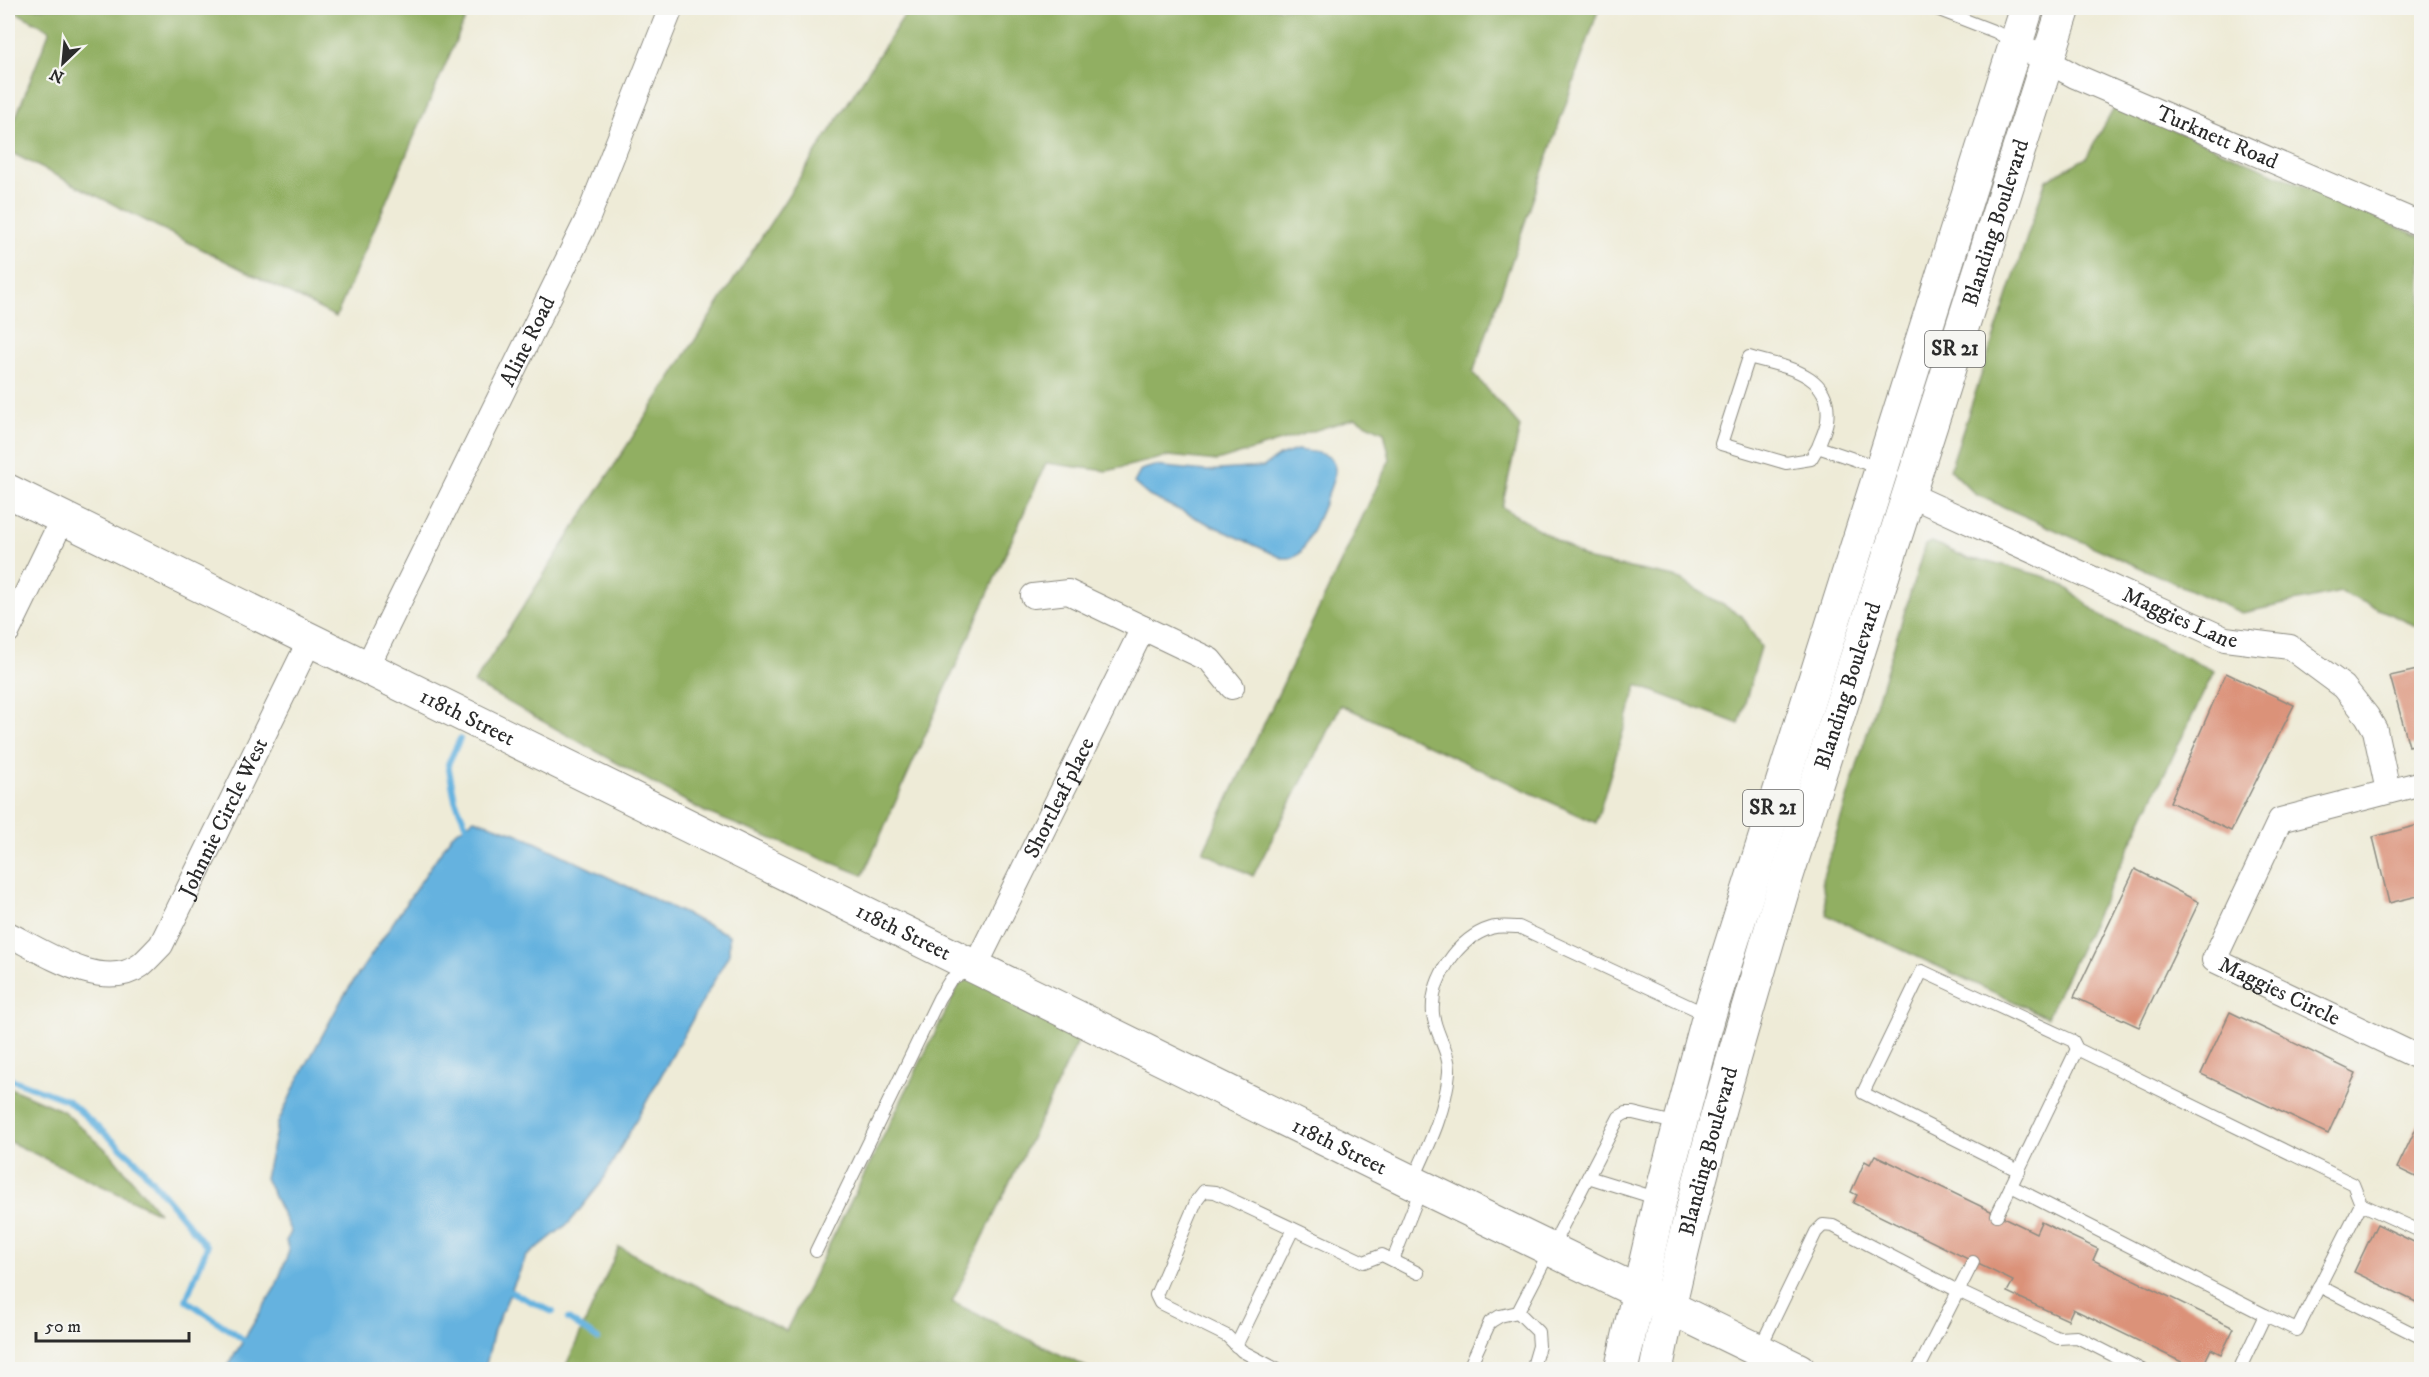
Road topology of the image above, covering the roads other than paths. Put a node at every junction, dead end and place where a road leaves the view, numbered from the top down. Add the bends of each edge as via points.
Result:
1 (671, 8) edge
2 (1934, 8) edge
3 (2027, 8) edge
4 (2064, 8) edge
5 (2016, 44) junction
6 (2046, 62) junction
7 (2421, 225) edge
8 (1906, 384) junction
9 (1818, 447) junction
10 (1880, 468) junction
11 (8, 491) edge
12 (1910, 495) junction
13 (63, 518) junction
14 (1884, 575) junction
15 (1034, 596) dead end
16 (1143, 628) junction
17 (8, 631) edge
18 (310, 640) junction
19 (367, 668) junction
20 (1232, 687) dead end
21 (2421, 783) edge
22 (2388, 791) junction
23 (1752, 876) junction
24 (1784, 885) junction
25 (10, 943) edge
26 (975, 968) junction
27 (1709, 1015) junction
28 (2077, 1049) junction
29 (2421, 1059) edge
30 (1679, 1124) junction
31 (2019, 1171) junction
32 (1588, 1178) junction
33 (1417, 1184) junction
34 (2011, 1186) junction
35 (1660, 1200) junction
36 (2361, 1204) junction
37 (1997, 1215) dead end
38 (1293, 1229) junction
39 (2421, 1232) edge
40 (1551, 1249) junction
41 (816, 1251) dead end
42 (1393, 1260) junction
43 (1973, 1262) dead end
44 (1418, 1273) dead end
45 (2319, 1286) junction
46 (1958, 1291) junction
47 (1638, 1292) junction
48 (1668, 1306) junction
49 (1518, 1312) junction
50 (2265, 1315) junction
51 (2421, 1338) edge
52 (1236, 1346) junction
53 (1760, 1350) junction
54 (1278, 1370) edge
55 (1468, 1370) edge
56 (1532, 1370) edge
57 (1621, 1370) edge
58 (1656, 1370) edge
59 (1799, 1370) edge
60 (1918, 1370) edge
61 (2142, 1370) edge
62 (2239, 1370) edge

1 - 19 street, Aline Road via 587,220
2 - 5 lane
3 - 5 main road, Blanding Boulevard / SR 21
4 - 6 main road, Blanding Boulevard / SR 21
5 - 6 street, Turknett Road
5 - 8 main road, Blanding Boulevard / SR 21
6 - 7 street, Turknett Road
6 - 12 main road, Blanding Boulevard / SR 21
8 - 10 main road, Blanding Boulevard / SR 21
8 - 12 main road via 1901,456
9 - 9 lane via 1827,422 1827,402 1822,390 1803,373 1749,357 1721,444 1785,463 1811,459
9 - 10 lane
10 - 14 main road via 1890,503
10 - 23 main road, Blanding Boulevard / SR 21
11 - 13 main road, 118th Street
12 - 14 main road, Blanding Boulevard / SR 21
12 - 22 street, Maggies Lane via 2225,639 2290,647 2344,687 2367,716 2375,730
13 - 17 street
13 - 18 main road, 118th Street
14 - 24 main road, Blanding Boulevard / SR 21
15 - 16 street via 1068,592
16 - 20 street via 1210,660
16 - 26 street, Shortleaf place
18 - 19 main road, 118th Street
18 - 25 street, Johnnie Circle West via 161,945 140,966 114,975 95,975
19 - 26 main road, 118th Street
21 - 22 street, Maggies Circle
22 - 29 street, Maggies Circle via 2280,820 2214,960
23 - 24 street
23 - 27 main road, Blanding Boulevard / SR 21
24 - 48 main road, Blanding Boulevard / SR 21
26 - 33 main road, 118th Street
26 - 41 lane via 951,979 939,998
27 - 30 main road, Blanding Boulevard / SR 21
27 - 33 lane via 1519,927 1493,927 1472,937 1451,959 1436,985 1433,1014 1449,1067 1447,1097
28 - 31 lane
28 - 31 lane via 2073,1041 1922,971 1904,1006 1863,1093
28 - 36 lane via 2353,1184
30 - 32 lane via 1626,1113
30 - 35 main road, Blanding Boulevard / SR 21
31 - 34 lane
32 - 35 lane
32 - 40 lane
33 - 40 main road, 118th Street
33 - 42 lane
34 - 37 lane
34 - 50 lane
35 - 47 main road, Blanding Boulevard / SR 21
36 - 39 lane
36 - 45 lane
38 - 42 lane via 1364,1262 1382,1255
38 - 52 lane
38 - 52 lane via 1215,1191 1204,1191 1197,1200 1156,1295 1160,1303 1227,1336
40 - 47 main road, 118th Street
40 - 49 lane
42 - 44 lane
43 - 46 lane
45 - 50 lane via 2297,1330
45 - 51 lane
46 - 53 lane via 1833,1226 1823,1225 1816,1232
46 - 60 lane
46 - 61 lane via 2058,1338 2077,1337
47 - 48 main road, 118th Street
47 - 57 main road, Blanding Boulevard / SR 21
48 - 53 main road, 118th Street
48 - 58 main road, Blanding Boulevard / SR 21
49 - 55 lane via 1490,1322
49 - 56 lane via 1538,1332 1539,1346
50 - 62 lane
52 - 54 lane
53 - 59 main road, 118th Street

